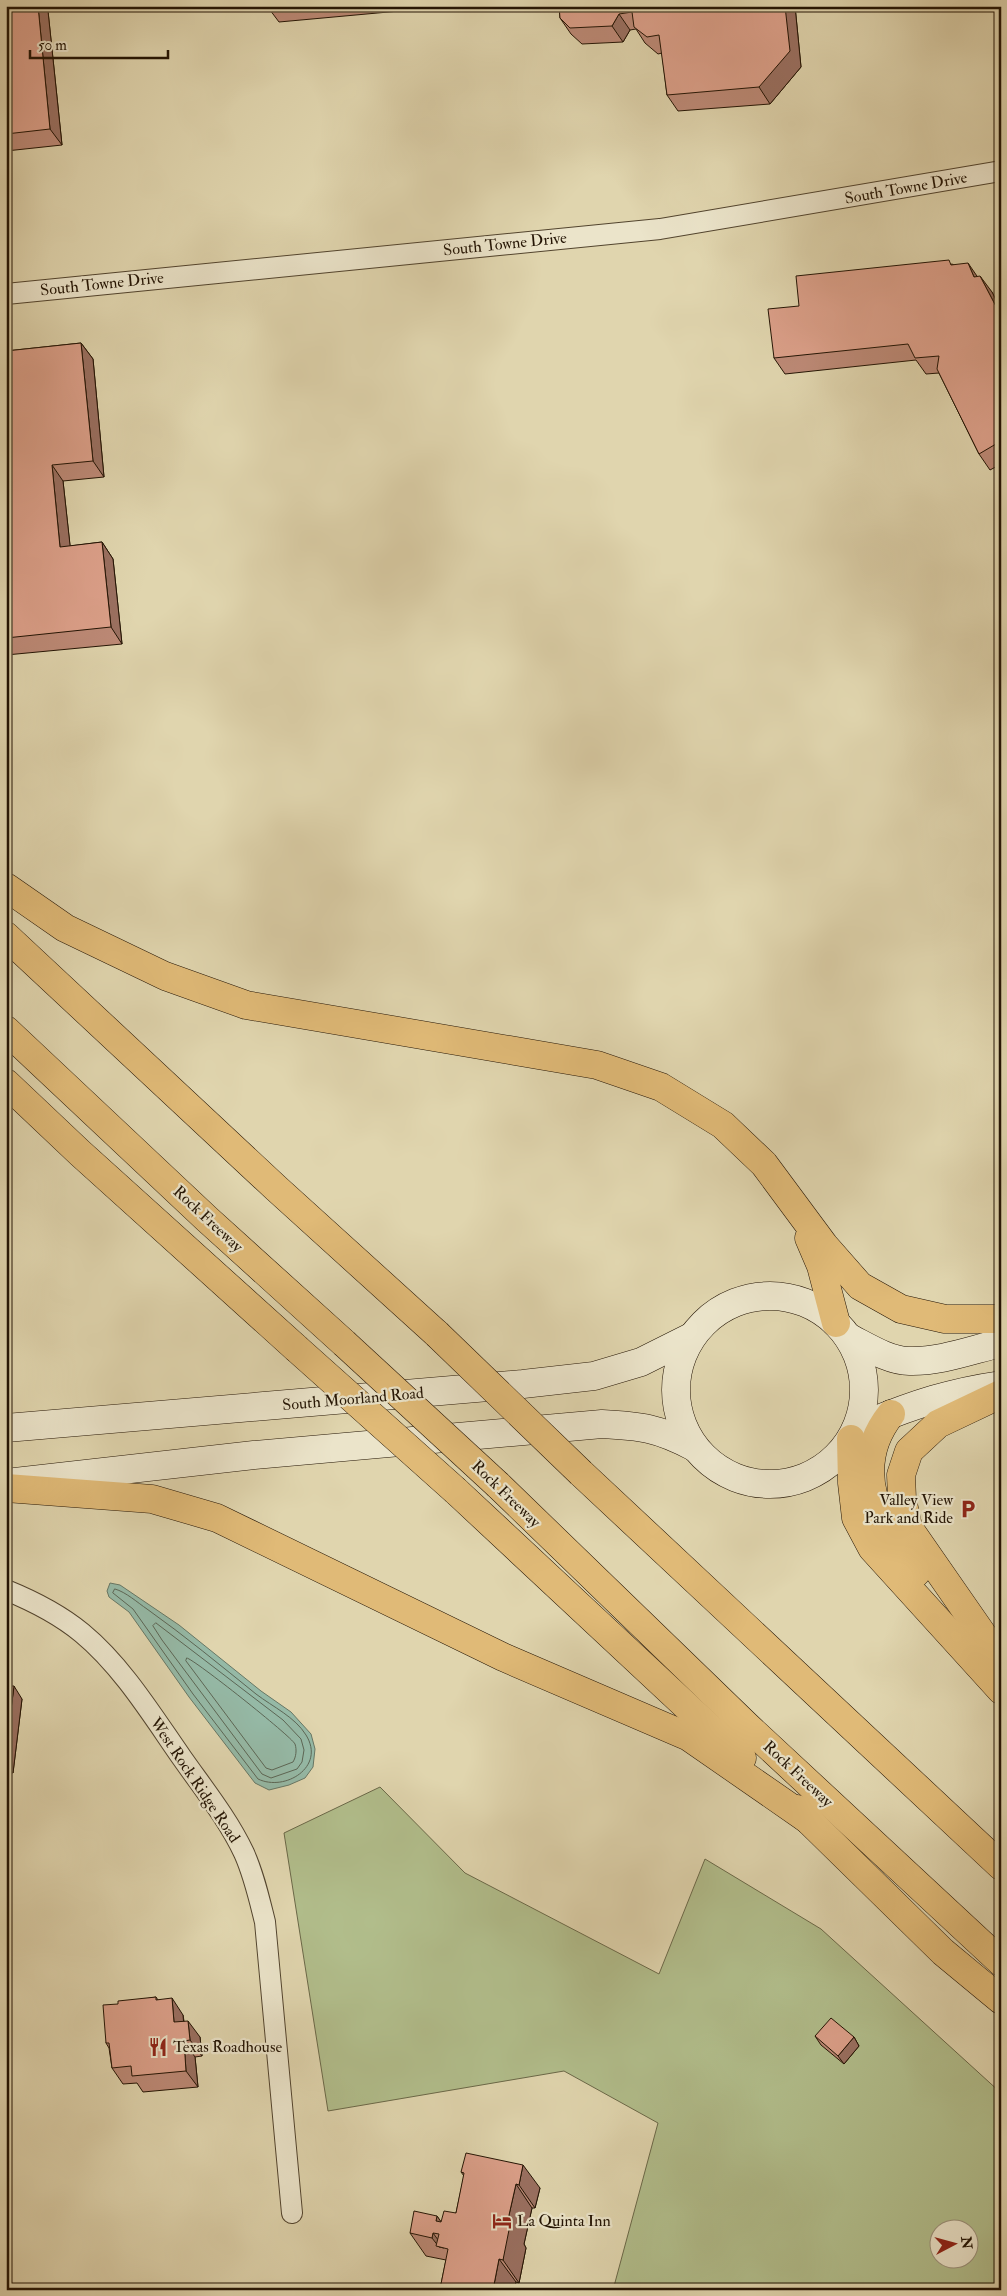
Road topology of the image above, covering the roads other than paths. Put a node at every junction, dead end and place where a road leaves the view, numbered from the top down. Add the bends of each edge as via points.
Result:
1 (1001, 171) edge
2 (6, 294) edge
3 (6, 887) edge
4 (6, 936) edge
5 (6, 1030) edge
6 (6, 1083) edge
7 (793, 1202) junction
8 (1001, 1319) edge
9 (842, 1330) junction
10 (691, 1337) junction
11 (1001, 1343) edge
12 (1001, 1385) edge
13 (1001, 1394) edge
14 (891, 1414) junction
15 (6, 1428) edge
16 (853, 1434) junction
17 (694, 1447) junction
18 (6, 1483) edge
19 (6, 1488) edge
20 (6, 1590) edge
21 (997, 1676) edge
22 (810, 1821) junction
23 (1001, 1866) edge
24 (1001, 1962) edge
25 (1001, 2000) edge
26 (292, 2213) dead end

1 - 2 street, South Towne Drive via 660,229
3 - 7 highway via 66,928 165,976 246,1005 597,1065 661,1087 723,1125 764,1164
4 - 23 highway, bridge via 436,1334
5 - 24 highway, Rock Freeway, bridge via 498,1485 747,1726
6 - 22 highway, bridge via 456,1491
7 - 8 highway via 824,1245 860,1286 901,1309 945,1319
7 - 9 highway via 821,1266
9 - 10 main road via 814,1306 788,1297 760,1295 733,1302 710,1316
9 - 11 main road via 880,1353 908,1361 945,1357
9 - 16 main road via 862,1374 864,1398
10 - 15 main road, South Moorland Road via 641,1362 594,1376
10 - 17 main road via 679,1363 675,1392 680,1421
12 - 14 main road via 960,1391
13 - 21 highway via 938,1424 909,1451 901,1474 908,1528
14 - 16 main road
14 - 21 highway via 873,1442 871,1470 881,1521 895,1546
16 - 17 main road via 831,1462 804,1478 774,1485 744,1482 716,1468
16 - 21 highway via 852,1483 856,1518 872,1548
17 - 18 main road via 643,1426 602,1424 254,1455
19 - 22 highway via 152,1499 217,1518 503,1658 688,1737
20 - 26 street, West Rock Ridge Road via 60,1617 83,1634 113,1665 221,1814 244,1853 265,1922
22 - 25 highway via 944,1952

